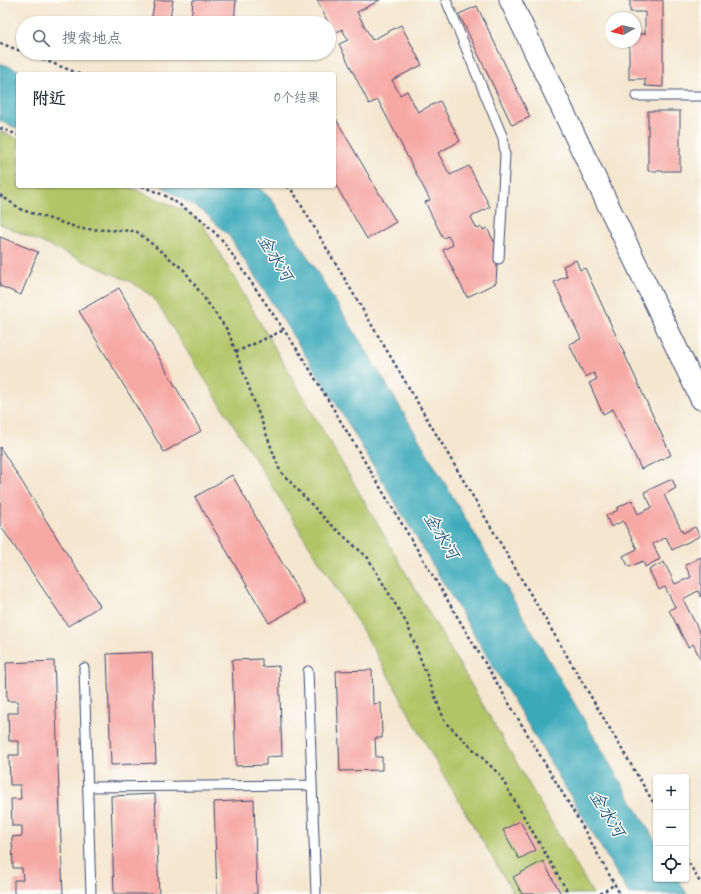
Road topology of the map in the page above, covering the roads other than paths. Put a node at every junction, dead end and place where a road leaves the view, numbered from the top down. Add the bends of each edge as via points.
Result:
1 (446, 0) edge
2 (510, 0) edge
3 (636, 96) dead end
4 (701, 96) edge
5 (499, 259) dead end
6 (701, 399) edge
7 (84, 668) dead end
8 (308, 671) dead end
9 (312, 784) junction
10 (88, 787) junction
11 (92, 894) edge
12 (316, 894) edge

1 - 5 lane via 503,138 505,154
2 - 6 street
3 - 4 lane
7 - 10 lane
8 - 9 lane
9 - 10 lane
9 - 12 lane
10 - 11 lane

